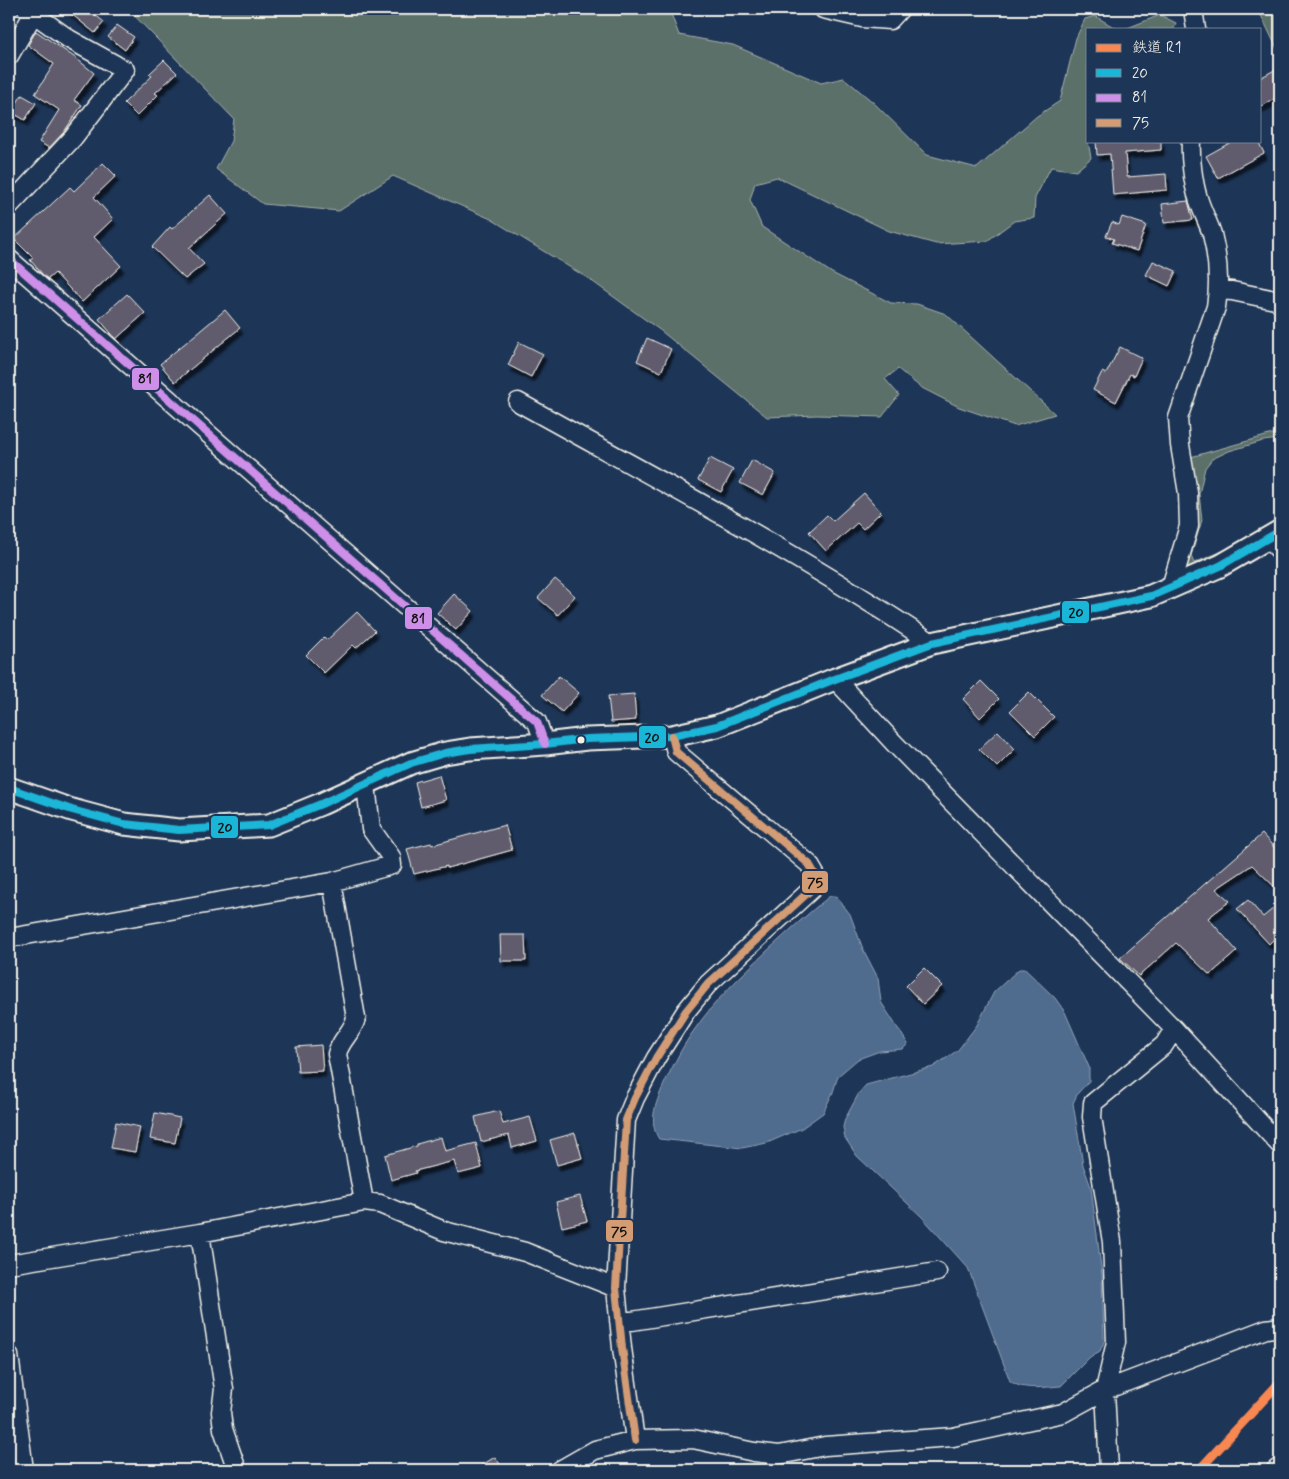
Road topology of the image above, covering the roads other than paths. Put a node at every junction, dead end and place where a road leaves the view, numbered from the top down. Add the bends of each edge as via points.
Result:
1 (823, 9) edge
2 (900, 9) edge
3 (1193, 9) edge
4 (31, 11) edge
5 (1196, 28) edge
6 (9, 56) edge
7 (1191, 142) edge
8 (9, 206) edge
9 (9, 260) edge
10 (1219, 290) junction
11 (1280, 301) edge
12 (518, 402) dead end
13 (1277, 540) edge
14 (1171, 587) junction
15 (932, 643) junction
16 (835, 679) junction
17 (672, 736) junction
18 (545, 744) junction
19 (366, 785) junction
20 (9, 788) edge
21 (332, 882) junction
22 (9, 938) edge
23 (1174, 1029) junction
24 (1280, 1145) edge
25 (364, 1202) junction
26 (200, 1233) junction
27 (9, 1264) edge
28 (937, 1272) dead end
29 (616, 1288) junction
30 (620, 1321) junction
31 (1280, 1327) edge
32 (9, 1355) edge
33 (1105, 1390) junction
34 (635, 1440) junction
35 (18, 1461) edge
36 (1280, 1467) edge
37 (238, 1470) edge
38 (560, 1470) edge
39 (1110, 1470) edge
40 (1276, 1470) edge

1 - 2 street via 862,18 890,20
3 - 5 street
4 - 6 street
4 - 8 street via 69,39 124,70 73,138
7 - 10 street via 1197,197 1215,248
9 - 18 street via 537,722
10 - 11 street
10 - 14 street via 1178,418 1189,526
12 - 15 street via 857,594
13 - 14 street
14 - 15 street via 1151,596
15 - 16 street
16 - 17 street via 717,726
16 - 23 street
17 - 18 street
17 - 29 street via 676,752 809,864 816,876 814,887 708,984 686,1011 635,1098 626,1120
18 - 19 street via 445,754 411,763
19 - 20 street via 269,825 179,830 124,824
19 - 21 street via 371,829 391,857 392,865
21 - 22 street
21 - 25 street via 356,1018 337,1054
23 - 24 street
23 - 33 street via 1164,1045 1093,1103 1092,1117 1112,1242 1116,1342
25 - 26 street
25 - 29 street via 380,1204 444,1231 525,1252
26 - 27 street
26 - 37 street via 224,1389 223,1429
28 - 30 street via 632,1322
29 - 30 street
30 - 34 street
31 - 33 street via 1266,1329
32 - 35 street
33 - 34 street via 1063,1413 952,1437 825,1446 779,1455 693,1439
33 - 39 street
34 - 38 street via 596,1450
36 - 40 street

